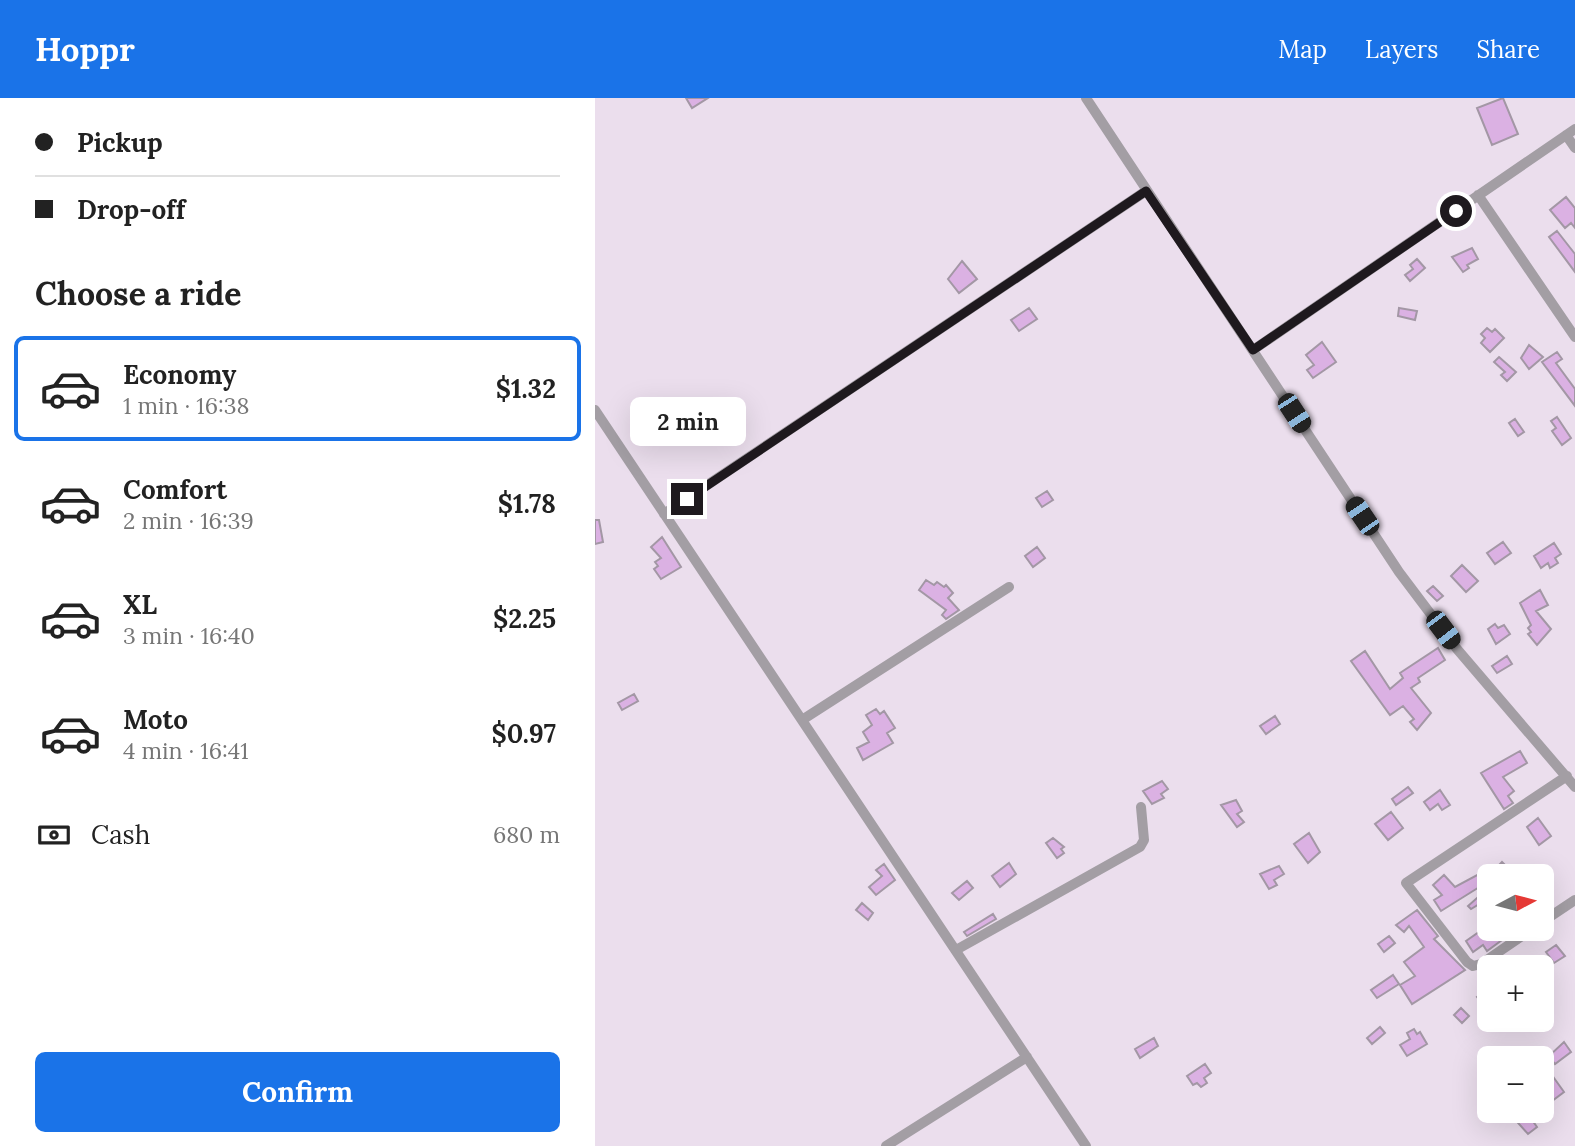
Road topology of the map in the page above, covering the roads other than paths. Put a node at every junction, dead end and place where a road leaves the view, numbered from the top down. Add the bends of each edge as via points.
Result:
1 (1086, 98) edge
2 (1570, 132) edge
3 (1575, 148) edge
4 (1146, 191) junction
5 (1478, 195) junction
6 (1575, 337) edge
7 (1253, 350) junction
8 (595, 411) edge
9 (664, 514) junction
10 (1009, 587) dead end
11 (801, 720) junction
12 (1567, 776) junction
13 (1575, 787) edge
14 (1141, 807) dead end
15 (1575, 900) edge
16 (1554, 914) edge
17 (1513, 942) edge
18 (956, 950) junction
19 (1027, 1057) junction
20 (886, 1146) edge
21 (1086, 1146) edge

1 - 4 street
2 - 3 street
2 - 5 street
4 - 7 street
4 - 9 street
5 - 6 street
5 - 7 street
7 - 12 street via 1399,572 1457,649
8 - 9 street
9 - 11 street
10 - 11 street
11 - 18 street
12 - 13 street
12 - 17 street via 1406,883 1473,966
14 - 18 street via 1144,840 1140,847
15 - 16 street
18 - 19 street
19 - 20 street
19 - 21 street

